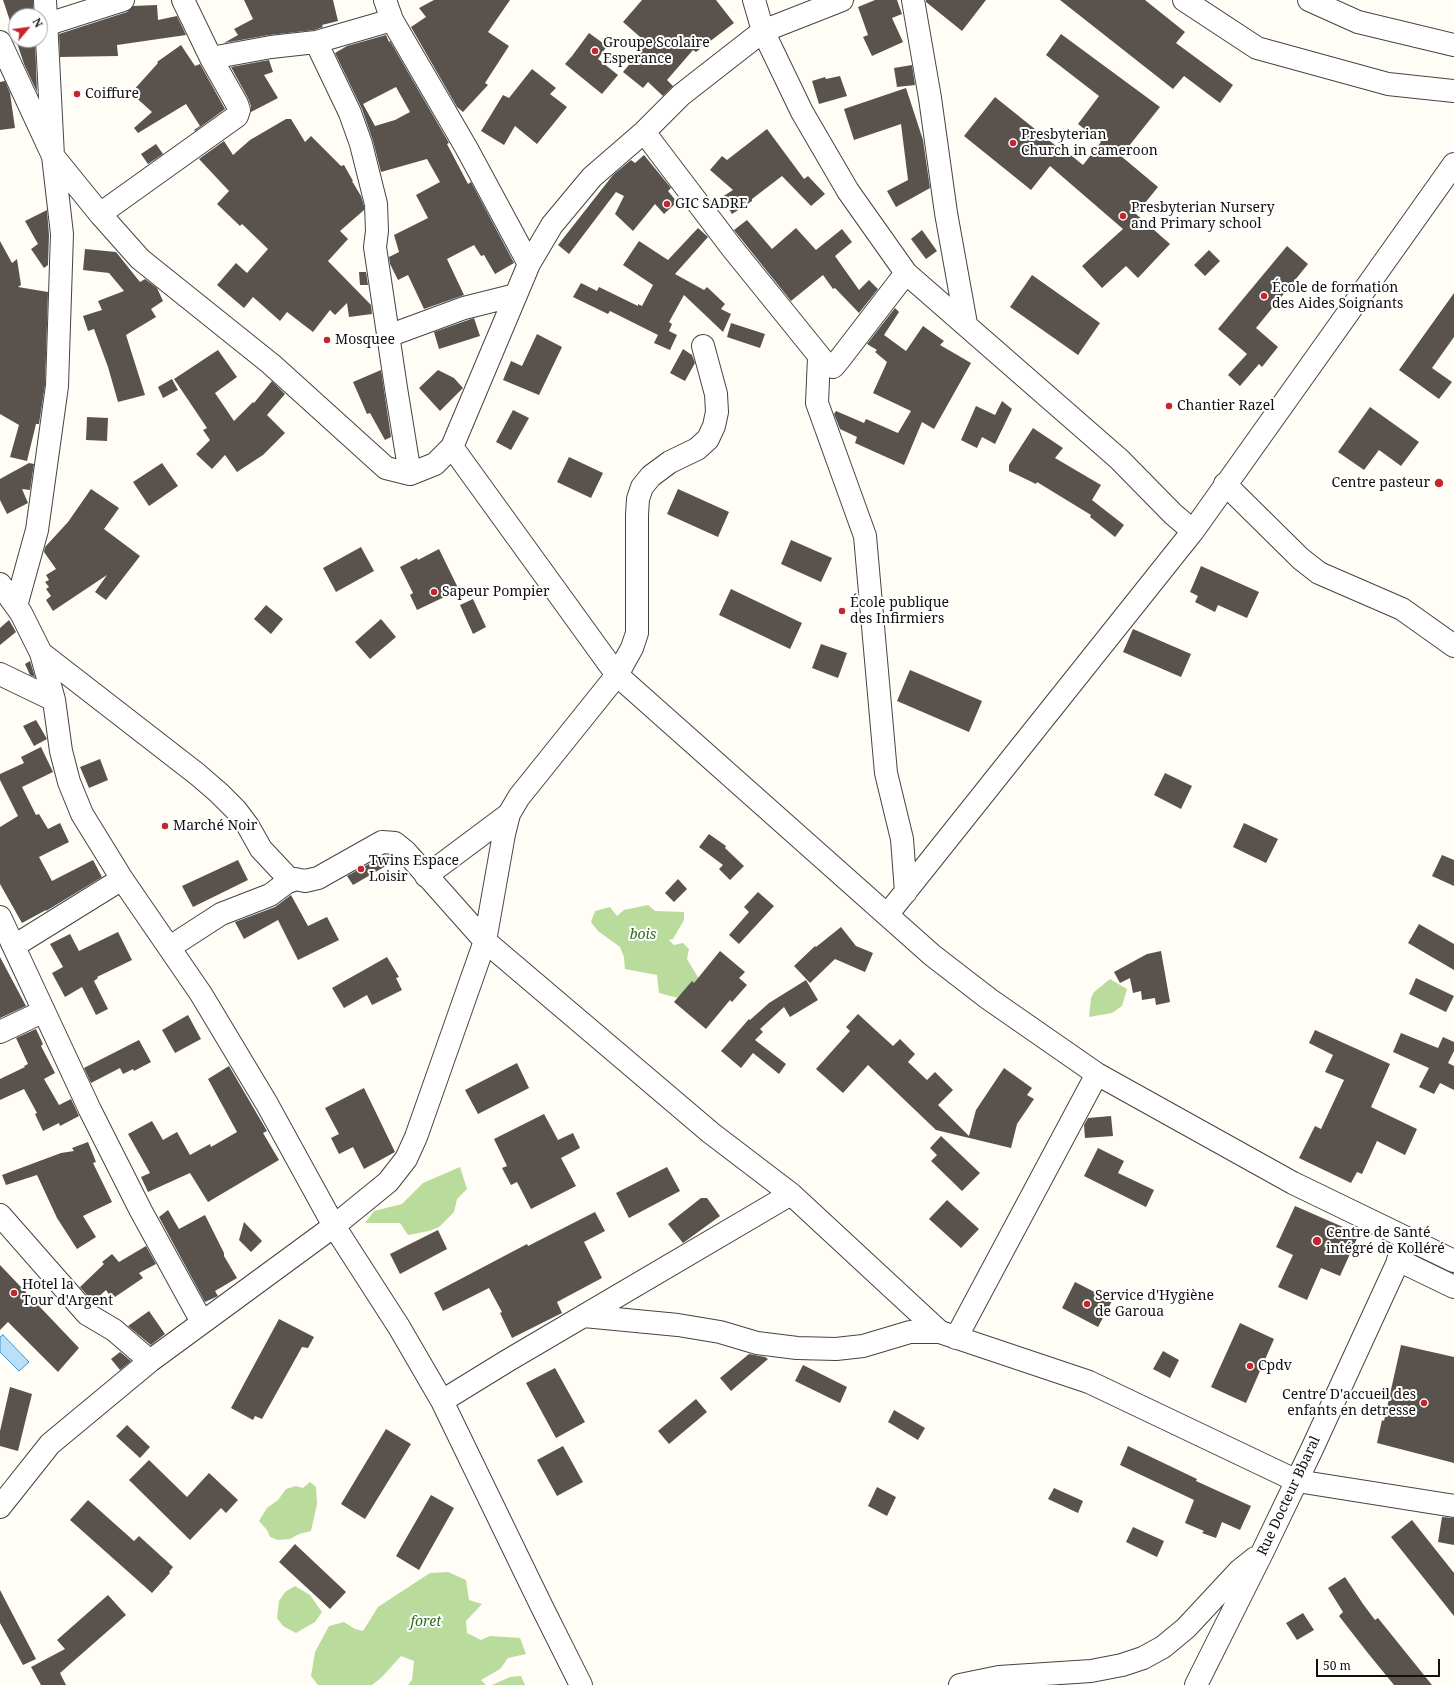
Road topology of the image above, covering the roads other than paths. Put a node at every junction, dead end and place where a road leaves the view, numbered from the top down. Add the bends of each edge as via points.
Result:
1 (123, 0) edge
2 (183, 0) edge
3 (385, 0) edge
4 (754, 0) edge
5 (842, 0) edge
6 (913, 0) edge
7 (1184, 0) edge
8 (1310, 0) edge
9 (392, 20) junction
10 (48, 24) joint
11 (763, 31) junction
12 (0, 42) edge
13 (316, 42) junction
14 (1454, 45) edge
15 (211, 58) junction
16 (1454, 91) edge
17 (644, 132) junction
18 (53, 156) junction
19 (1454, 164) edge
20 (100, 214) junction
21 (529, 264) junction
22 (906, 273) junction
23 (516, 295) junction
24 (966, 324) junction
25 (388, 336) junction
26 (703, 346) dead end
27 (819, 357) junction
28 (452, 447) junction
29 (410, 474) junction
30 (1225, 484) junction
31 (1193, 531) junction
32 (0, 584) edge
33 (16, 606) junction
34 (1454, 646) edge
35 (41, 653) junction
36 (0, 674) edge
37 (617, 675) junction
38 (54, 700) junction
39 (509, 814) junction
40 (426, 876) junction
41 (122, 879) junction
42 (291, 881) junction
43 (906, 892) junction
44 (887, 915) junction
45 (0, 918) edge
46 (485, 941) junction
47 (14, 946) junction
48 (170, 947) junction
49 (44, 1011) junction
50 (0, 1032) edge
51 (1097, 1074) junction
52 (791, 1194) junction
53 (0, 1215) edge
54 (334, 1226) junction
55 (1408, 1240) junction
56 (1398, 1260) junction
57 (1454, 1261) edge
58 (1454, 1287) edge
59 (584, 1316) junction
60 (202, 1322) junction
61 (948, 1335) junction
62 (150, 1361) junction
63 (442, 1401) junction
64 (1297, 1481) junction
65 (1454, 1506) edge
66 (0, 1507) edge
67 (1264, 1551) junction
68 (581, 1685) edge
69 (960, 1685) edge
70 (1196, 1685) edge

1 - 10 street
2 - 15 street
3 - 9 street
4 - 11 street
5 - 11 street
6 - 24 street
7 - 16 street via 1257,48 1388,84
8 - 14 street via 1358,22
9 - 13 street
9 - 21 street via 467,149
10 - 18 street
11 - 17 street via 680,95
11 - 22 street via 802,112 848,191
12 - 18 street
13 - 15 street
13 - 25 street via 350,114 361,144 376,204 378,231 375,247
15 - 20 street via 237,104 237,116
17 - 21 street via 592,177 552,224
17 - 27 street
18 - 20 street
18 - 33 street via 62,234 58,386 37,530
19 - 30 street
20 - 29 street via 140,259 271,364 386,468
21 - 23 street
22 - 24 street
22 - 27 street via 832,366 824,364
23 - 25 street via 464,308
23 - 28 street
24 - 31 street via 1119,459
25 - 29 street
26 - 37 street via 716,394 717,412 714,426 708,440 670,462 651,476 642,487 637,514 637,633
27 - 43 street via 817,403 865,536 886,773 902,839
28 - 29 street via 435,464
28 - 37 street
30 - 31 street
30 - 34 street via 1319,573 1402,609
31 - 43 street
32 - 33 street
33 - 35 street
35 - 38 street
35 - 42 street via 219,793 236,810 261,849
36 - 38 street
37 - 39 street via 519,797
37 - 44 street
38 - 41 street via 61,751 69,782 82,814
39 - 40 street
39 - 46 street
40 - 42 street via 395,843 382,842 318,878
40 - 46 street
41 - 47 street
41 - 48 street
42 - 48 street via 270,895 221,914
43 - 44 street
44 - 51 street via 932,955 989,999
45 - 47 street
46 - 52 street via 711,1133
46 - 54 street via 406,1159 388,1182
47 - 49 street
48 - 54 street via 267,1104
49 - 50 street
49 - 60 street via 96,1124
51 - 55 street via 1293,1183
51 - 61 street
52 - 59 street
52 - 61 street
53 - 62 street via 87,1314 114,1330
54 - 60 street
54 - 63 street via 399,1327
55 - 56 street, Rue Docteur Bbaral
55 - 57 street
56 - 58 street
56 - 64 street, Rue Docteur Bbaral
59 - 61 street via 678,1325 797,1348 836,1349 863,1346 910,1332
59 - 63 street
60 - 62 street
61 - 64 street via 1089,1382
62 - 66 street via 50,1444
63 - 68 street
64 - 65 street
64 - 67 street, Rue Docteur Bbaral
67 - 69 street via 1240,1570 1186,1628 1163,1647 1143,1658 1091,1671 999,1677
67 - 70 street, Rue Docteur Bbaral

